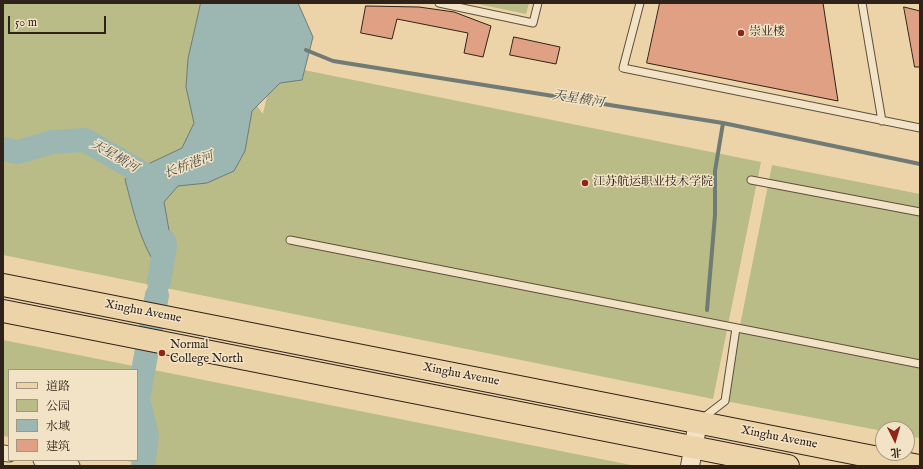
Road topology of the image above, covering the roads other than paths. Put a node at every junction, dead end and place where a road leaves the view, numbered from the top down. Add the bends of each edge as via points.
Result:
1 (438, 3) edge
2 (538, 3) edge
3 (640, 3) edge
4 (862, 3) edge
5 (882, 121) junction
6 (920, 128) edge
7 (751, 180) dead end
8 (920, 212) edge
9 (290, 240) dead end
10 (3, 285) edge
11 (3, 311) edge
12 (736, 328) junction
13 (920, 364) edge
14 (698, 422) junction
15 (691, 456) edge
16 (46, 461) edge
17 (72, 466) edge
18 (788, 466) edge
19 (919, 466) edge

1 - 2 lane via 533,24
3 - 5 lane via 623,68
4 - 5 lane
5 - 6 lane
7 - 8 lane
9 - 12 lane
10 - 14 main road, Xinghu Avenue
11 - 15 main road via 161,342
12 - 13 lane
12 - 14 lane via 725,401
14 - 15 street
14 - 19 main road, Xinghu Avenue
15 - 18 main road
16 - 17 street

